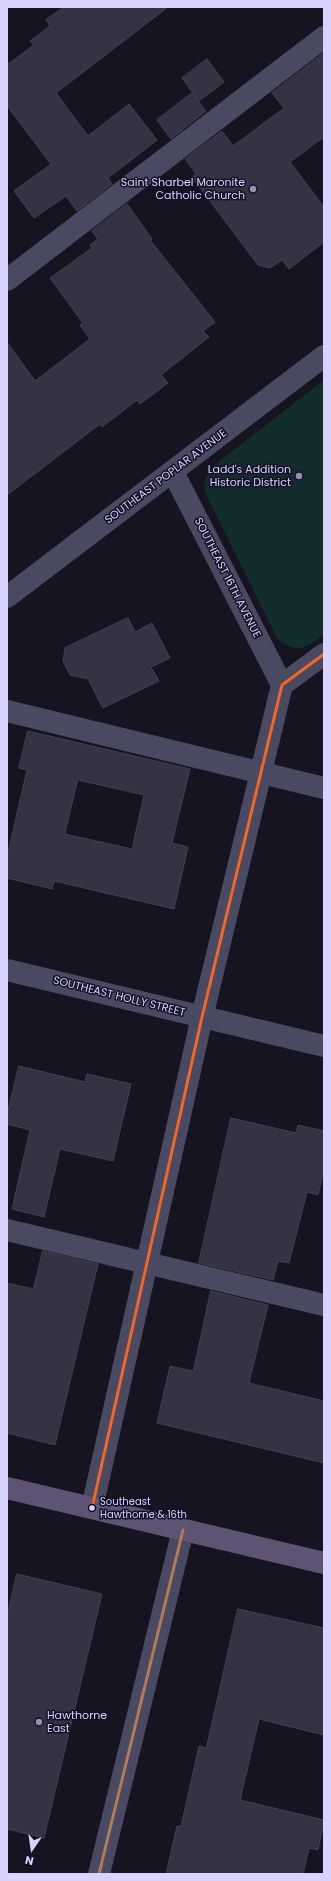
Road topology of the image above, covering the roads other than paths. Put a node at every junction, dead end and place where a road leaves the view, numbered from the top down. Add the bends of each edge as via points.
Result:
1 (324, 37) edge
2 (7, 280) edge
3 (324, 356) edge
4 (173, 472) junction
5 (7, 597) edge
6 (324, 654) edge
7 (282, 685) junction
8 (7, 711) edge
9 (261, 772) junction
10 (324, 788) edge
11 (7, 970) edge
12 (202, 1018) junction
13 (324, 1046) edge
14 (7, 1230) edge
15 (148, 1263) junction
16 (324, 1305) edge
17 (7, 1488) edge
18 (92, 1508) junction
19 (183, 1530) junction
20 (324, 1563) edge
21 (99, 1874) edge

1 - 2 street
3 - 4 street, SOUTHEAST POPLAR AVENUE
4 - 5 street, SOUTHEAST POPLAR AVENUE
4 - 7 street, SOUTHEAST 16TH AVENUE
6 - 7 street
7 - 9 street
8 - 9 street
9 - 10 street
9 - 12 street
11 - 12 street, SOUTHEAST HOLLY STREET
12 - 13 street, SOUTHEAST HOLLY STREET
12 - 15 street
14 - 15 street
15 - 16 street
15 - 18 street
17 - 18 main road
18 - 19 main road
19 - 20 main road
19 - 21 street

